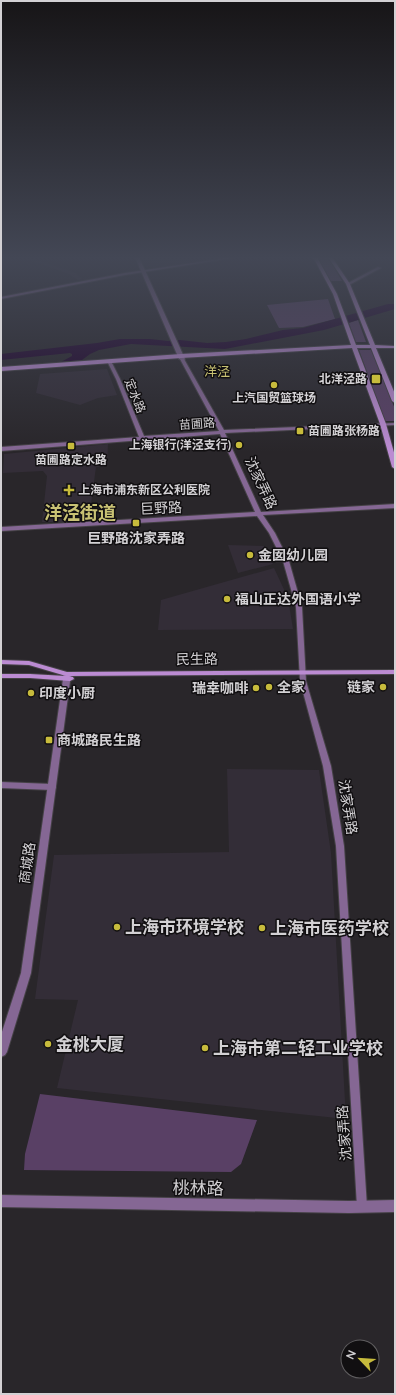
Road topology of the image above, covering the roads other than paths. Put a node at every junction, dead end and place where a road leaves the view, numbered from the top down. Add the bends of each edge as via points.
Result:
1 (166, 322) edge
2 (345, 322) edge
3 (364, 322) edge
4 (373, 346) junction
5 (355, 347) junction
6 (395, 347) edge
7 (182, 358) junction
8 (110, 363) junction
9 (1, 369) edge
10 (1, 374) edge
11 (395, 401) edge
12 (383, 424) junction
13 (395, 424) edge
14 (222, 432) junction
15 (142, 438) junction
16 (1, 449) edge
17 (395, 467) edge
18 (395, 506) edge
19 (259, 514) junction
20 (1, 529) edge
21 (1, 662) edge
22 (1, 667) edge
23 (46, 667) junction
24 (395, 672) edge
25 (1, 673) edge
26 (302, 674) junction
27 (1, 676) edge
28 (30, 676) junction
29 (67, 676) junction
30 (395, 677) edge
31 (1, 785) edge
32 (52, 787) junction
33 (1, 1052) edge
34 (1, 1201) edge
35 (395, 1206) edge
36 (362, 1207) junction

1 - 7 street
2 - 5 main road
3 - 4 main road
4 - 5 main road
4 - 6 main road
4 - 11 main road
5 - 7 main road
5 - 12 main road
7 - 8 main road
7 - 14 street, 沈家弄路
8 - 9 main road
8 - 10 main road
8 - 15 street, 定水路
12 - 13 street, 苗圃路
12 - 14 street, 苗圃路
12 - 17 main road
14 - 15 street, 苗圃路
14 - 19 street, 沈家弄路
15 - 16 street, 苗圃路
18 - 19 street, 巨野路
19 - 20 street, 巨野路
19 - 26 street, 沈家弄路 via 286,561 299,607
21 - 23 main road, 民生路 via 29,663
22 - 23 main road
23 - 29 main road, 民生路
24 - 26 main road, 民生路
25 - 28 main road
26 - 29 main road, 民生路
26 - 30 main road, 民生路
26 - 36 street, 沈家弄路 via 327,766 340,846
27 - 28 main road, 民生路
28 - 29 main road, 民生路
29 - 32 street, 商城路
31 - 32 street
32 - 33 street, 商城路 via 26,973
34 - 36 street, 桃林路
35 - 36 street, 桃林路

